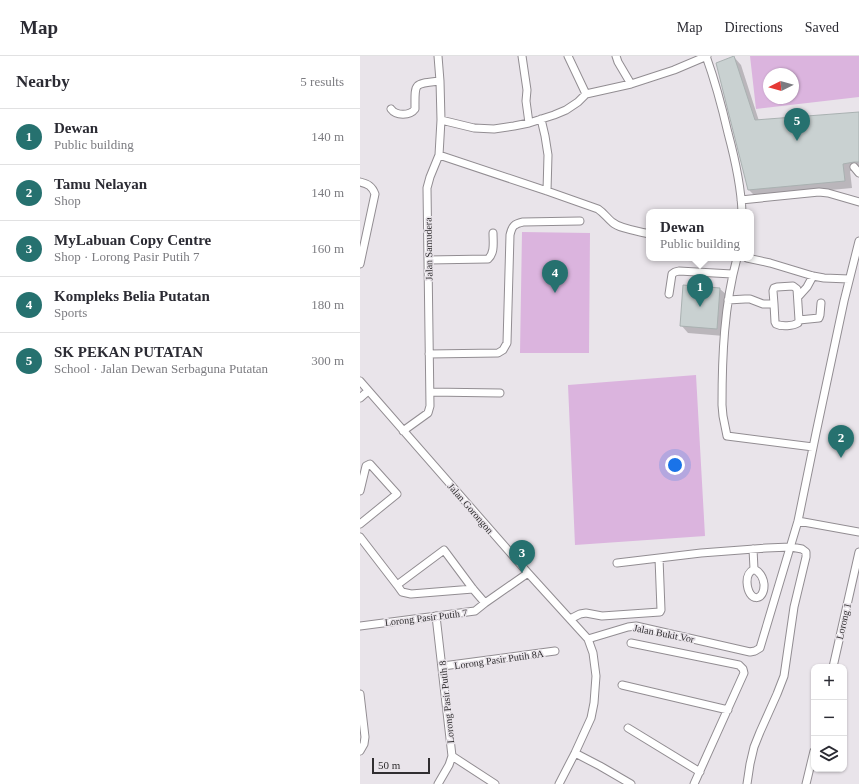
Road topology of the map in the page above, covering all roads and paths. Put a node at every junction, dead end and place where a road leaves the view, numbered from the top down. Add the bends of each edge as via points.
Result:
1 (438, 56) edge
2 (522, 56) edge
3 (568, 56) edge
4 (616, 56) edge
5 (706, 56) edge
6 (440, 81) junction
7 (631, 84) junction
8 (586, 94) junction
9 (392, 109) dead end
10 (541, 119) junction
11 (441, 120) junction
12 (529, 123) junction
13 (439, 155) junction
14 (360, 182) edge
15 (547, 191) junction
16 (741, 200) junction
17 (859, 202) edge
18 (742, 209) edge
19 (580, 221) dead end
20 (492, 233) dead end
21 (646, 233) edge
22 (859, 241) edge
23 (428, 260) junction
24 (754, 260) edge
25 (736, 261) edge
26 (360, 264) edge
27 (732, 274) junction
28 (813, 276) junction
29 (850, 279) junction
30 (669, 294) dead end
31 (798, 297) junction
32 (728, 300) junction
33 (821, 303) dead end
34 (774, 304) junction
35 (799, 320) junction
36 (429, 354) junction
37 (360, 381) edge
38 (368, 391) junction
39 (430, 392) junction
40 (500, 393) dead end
41 (360, 398) edge
42 (403, 431) junction
43 (813, 447) junction
44 (362, 471) edge
45 (361, 482) edge
46 (360, 492) edge
47 (798, 521) junction
48 (360, 524) edge
49 (859, 532) edge
50 (360, 537) edge
51 (791, 547) junction
52 (753, 549) junction
53 (859, 552) edge
54 (659, 558) junction
55 (617, 563) dead end
56 (754, 569) dead end
57 (528, 573) junction
58 (397, 585) junction
59 (473, 589) junction
60 (485, 603) junction
61 (436, 616) junction
62 (570, 619) junction
63 (360, 626) edge
64 (588, 639) junction
65 (631, 643) dead end
66 (555, 651) dead end
67 (834, 664) edge
68 (442, 666) junction
69 (622, 685) dead end
70 (360, 694) edge
71 (728, 710) junction
72 (628, 728) dead end
73 (360, 751) edge
74 (575, 754) junction
75 (452, 756) junction
76 (811, 763) edge
77 (700, 772) junction
78 (438, 784) edge
79 (495, 784) edge
80 (559, 784) edge
81 (631, 784) edge
82 (694, 784) edge
83 (747, 784) edge
84 (806, 784) edge

1 - 6 street, Jalan Samudera
2 - 12 street
3 - 8 street
4 - 7 street
5 - 7 street
5 - 16 street via 736,165
6 - 9 street via 420,83 417,86 413,112 398,114
6 - 11 street, Jalan Samudera
7 - 8 street
8 - 10 street via 566,110
10 - 12 street
10 - 15 street via 548,155
11 - 12 street via 474,128 494,129
11 - 13 street, Jalan Samudera
13 - 15 street
13 - 23 street, Jalan Samudera via 427,188
14 - 26 street via 368,185 375,194
15 - 21 street via 598,209 618,226
16 - 17 street via 818,192
16 - 18 street
19 - 36 street via 523,222 512,228 507,343 503,350 498,353
20 - 23 street via 493,251 488,259
22 - 29 street, Jalan Bukit Vor
23 - 36 street, Jalan Samudera
24 - 28 street
25 - 27 street
27 - 30 street via 675,272 672,274
27 - 32 street
28 - 29 street
28 - 31 street via 808,287
29 - 43 street, Jalan Bukit Vor
31 - 34 street via 797,289 793,286 777,287 773,291
31 - 35 street
32 - 34 street via 745,298 763,304
32 - 43 street via 722,397 722,416 727,436
33 - 35 street via 819,318
34 - 35 street via 775,322 779,326 796,325
36 - 39 street, Jalan Samudera
37 - 38 street, Jalan Gorongon
38 - 41 street
38 - 42 street, Jalan Gorongon
39 - 40 street
39 - 42 street, Jalan Samudera via 428,413
42 - 57 street, Jalan Gorongon
43 - 47 street, Jalan Bukit Vor
44 - 45 street
44 - 48 street via 370,464 396,494
45 - 46 street
47 - 49 street
47 - 51 street, Jalan Bukit Vor
50 - 58 street
51 - 52 street
51 - 64 street, Jalan Bukit Vor via 760,648 755,651 750,652 636,626
51 - 83 street via 802,549 806,552 806,557 794,607 784,676 754,747
52 - 54 street
52 - 56 street
53 - 67 street, Lorong 1
54 - 55 street
54 - 62 street via 660,612 602,616 580,614
57 - 60 street, Lorong Pasir Putih 7
57 - 62 street, Jalan Gorongon
58 - 59 street via 402,592 411,594
58 - 59 street via 444,550
59 - 60 street
60 - 61 street, Lorong Pasir Putih 7 via 475,611
61 - 63 street, Lorong Pasir Putih 7
61 - 68 street, Lorong Pasir Putih 8
62 - 64 street, Jalan Gorongon
64 - 74 street via 596,676 594,703 591,718
65 - 71 street via 739,665 744,674
66 - 68 street, Lorong Pasir Putih 8A
68 - 75 street, Lorong Pasir Putih 8
69 - 71 street
70 - 73 street via 365,737
71 - 77 street
72 - 77 street
74 - 80 street
74 - 81 street
75 - 78 street, Lorong Pasir Putih 8
75 - 79 street
76 - 84 street
77 - 82 street

